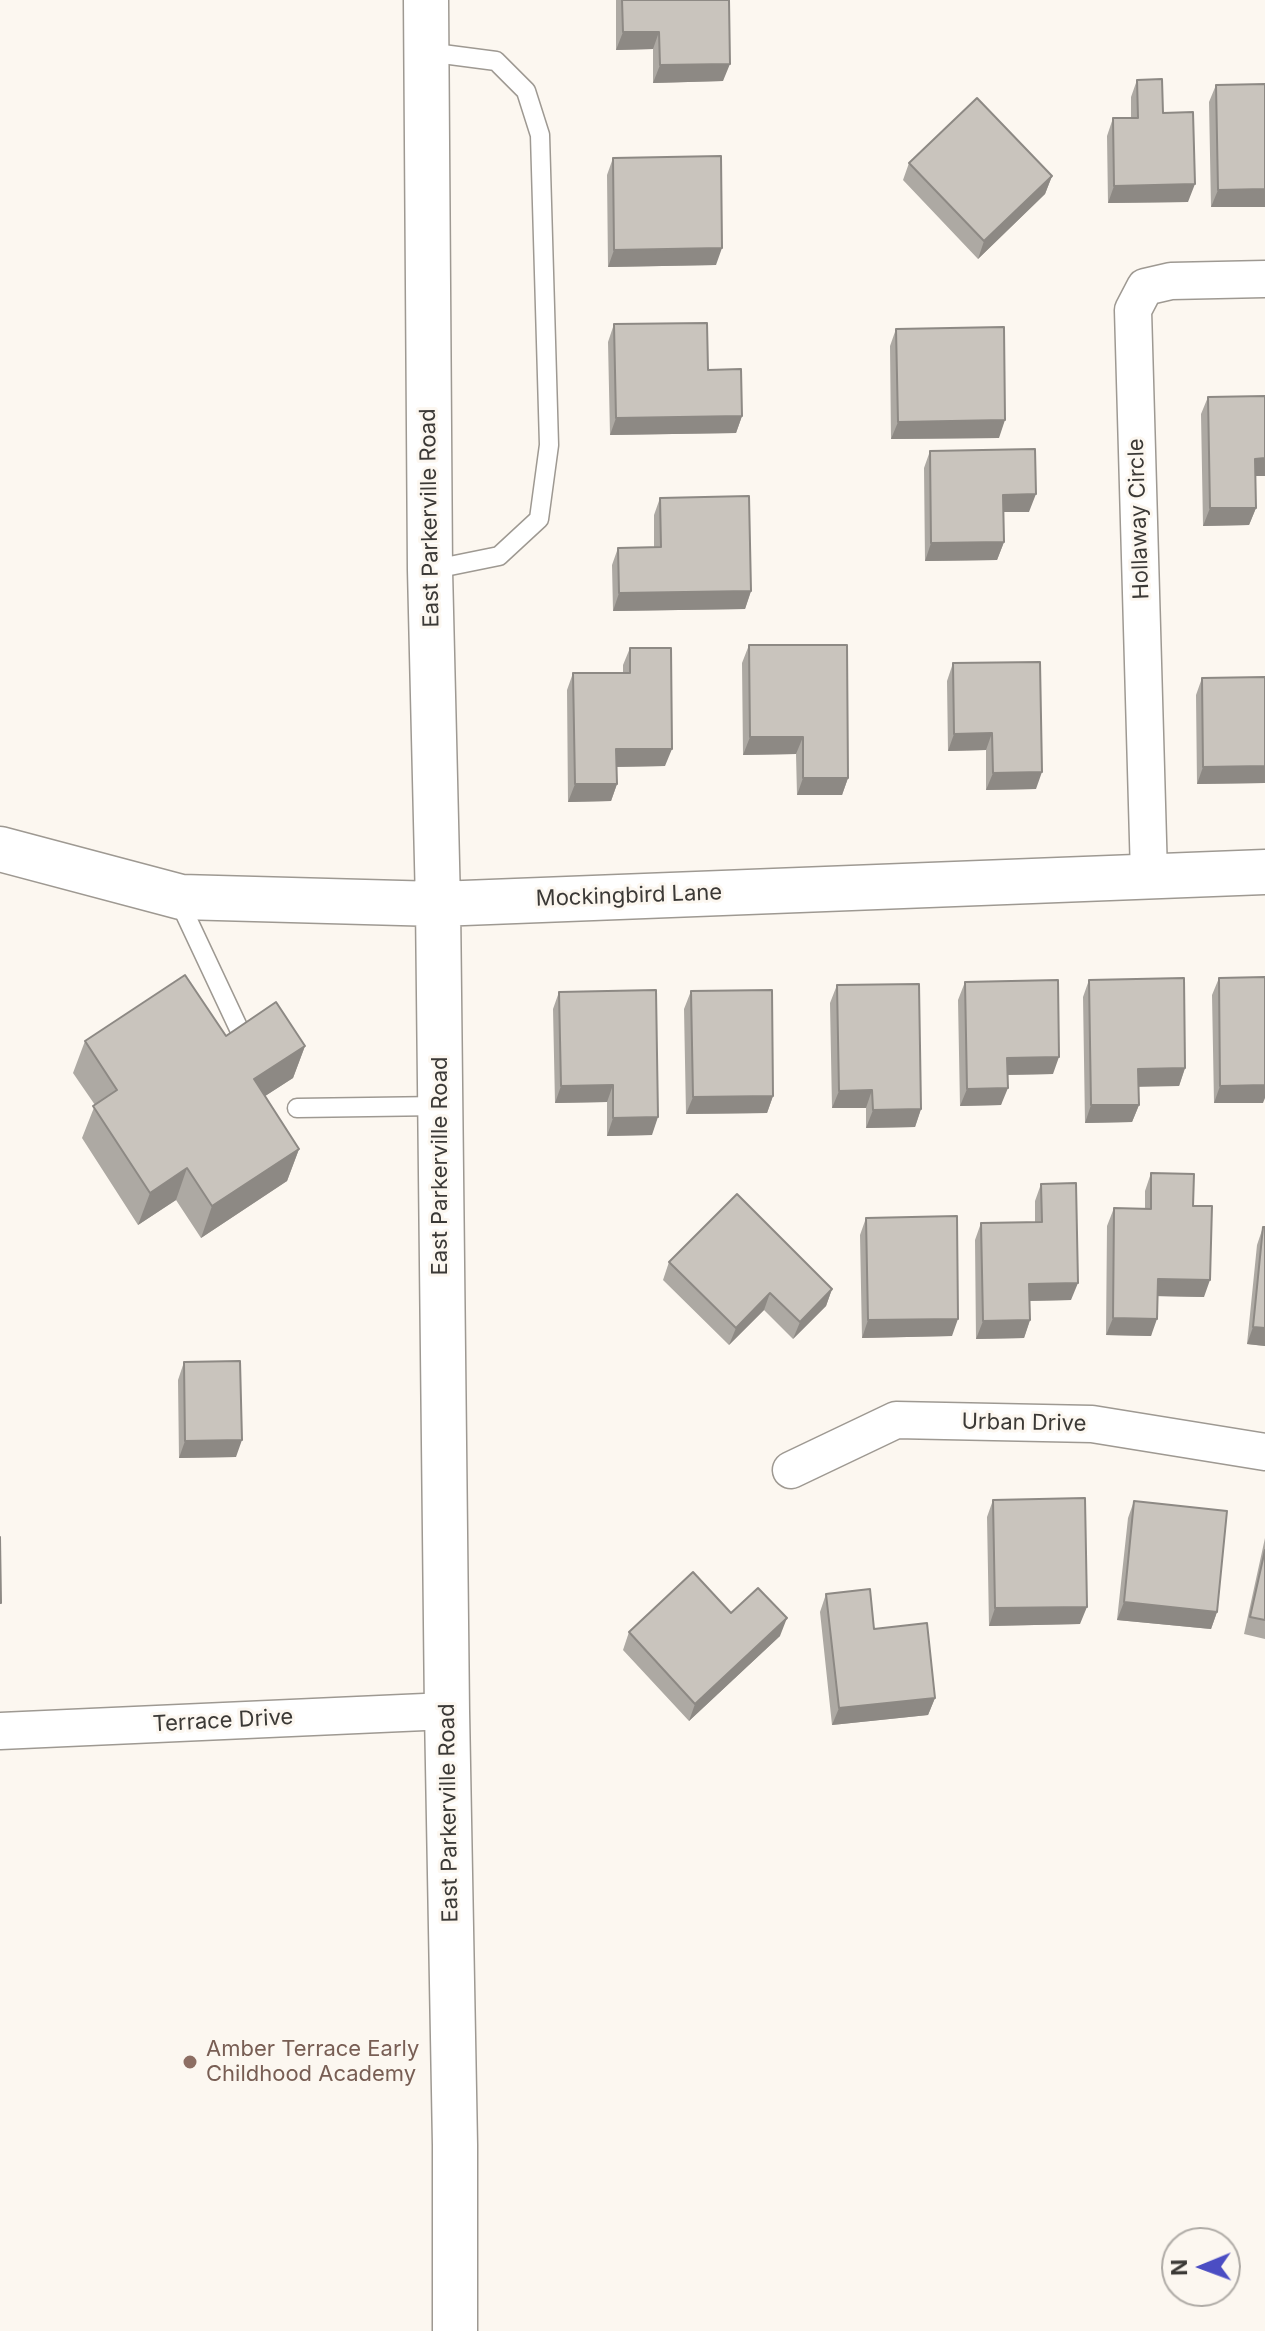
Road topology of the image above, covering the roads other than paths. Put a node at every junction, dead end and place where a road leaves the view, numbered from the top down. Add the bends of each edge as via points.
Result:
1 (426, 0) edge
2 (427, 52) junction
3 (1265, 279) edge
4 (430, 570) junction
5 (0, 849) edge
6 (1265, 872) edge
7 (1149, 875) junction
8 (177, 896) junction
9 (438, 904) junction
10 (239, 1029) edge
11 (440, 1106) junction
12 (297, 1108) dead end
13 (1265, 1452) edge
14 (791, 1470) dead end
15 (447, 1711) junction
16 (0, 1731) edge
17 (455, 2331) edge

1 - 2 main road, East Parkerville Road
2 - 4 main road, East Parkerville Road
2 - 4 lane via 496,61 526,91 540,135 549,445 539,519 499,556
3 - 7 street, Hollaway Circle via 1171,281 1145,287 1133,310
4 - 9 main road, East Parkerville Road
5 - 8 main road, Mockingbird Lane
6 - 7 main road, Mockingbird Lane
7 - 9 main road, Mockingbird Lane
8 - 9 main road, Mockingbird Lane
8 - 10 lane
9 - 11 main road, East Parkerville Road
11 - 12 lane
11 - 15 main road, East Parkerville Road
13 - 14 street, Urban Drive via 1092,1424 896,1420
15 - 16 street, Terrace Drive
15 - 17 main road, East Parkerville Road

